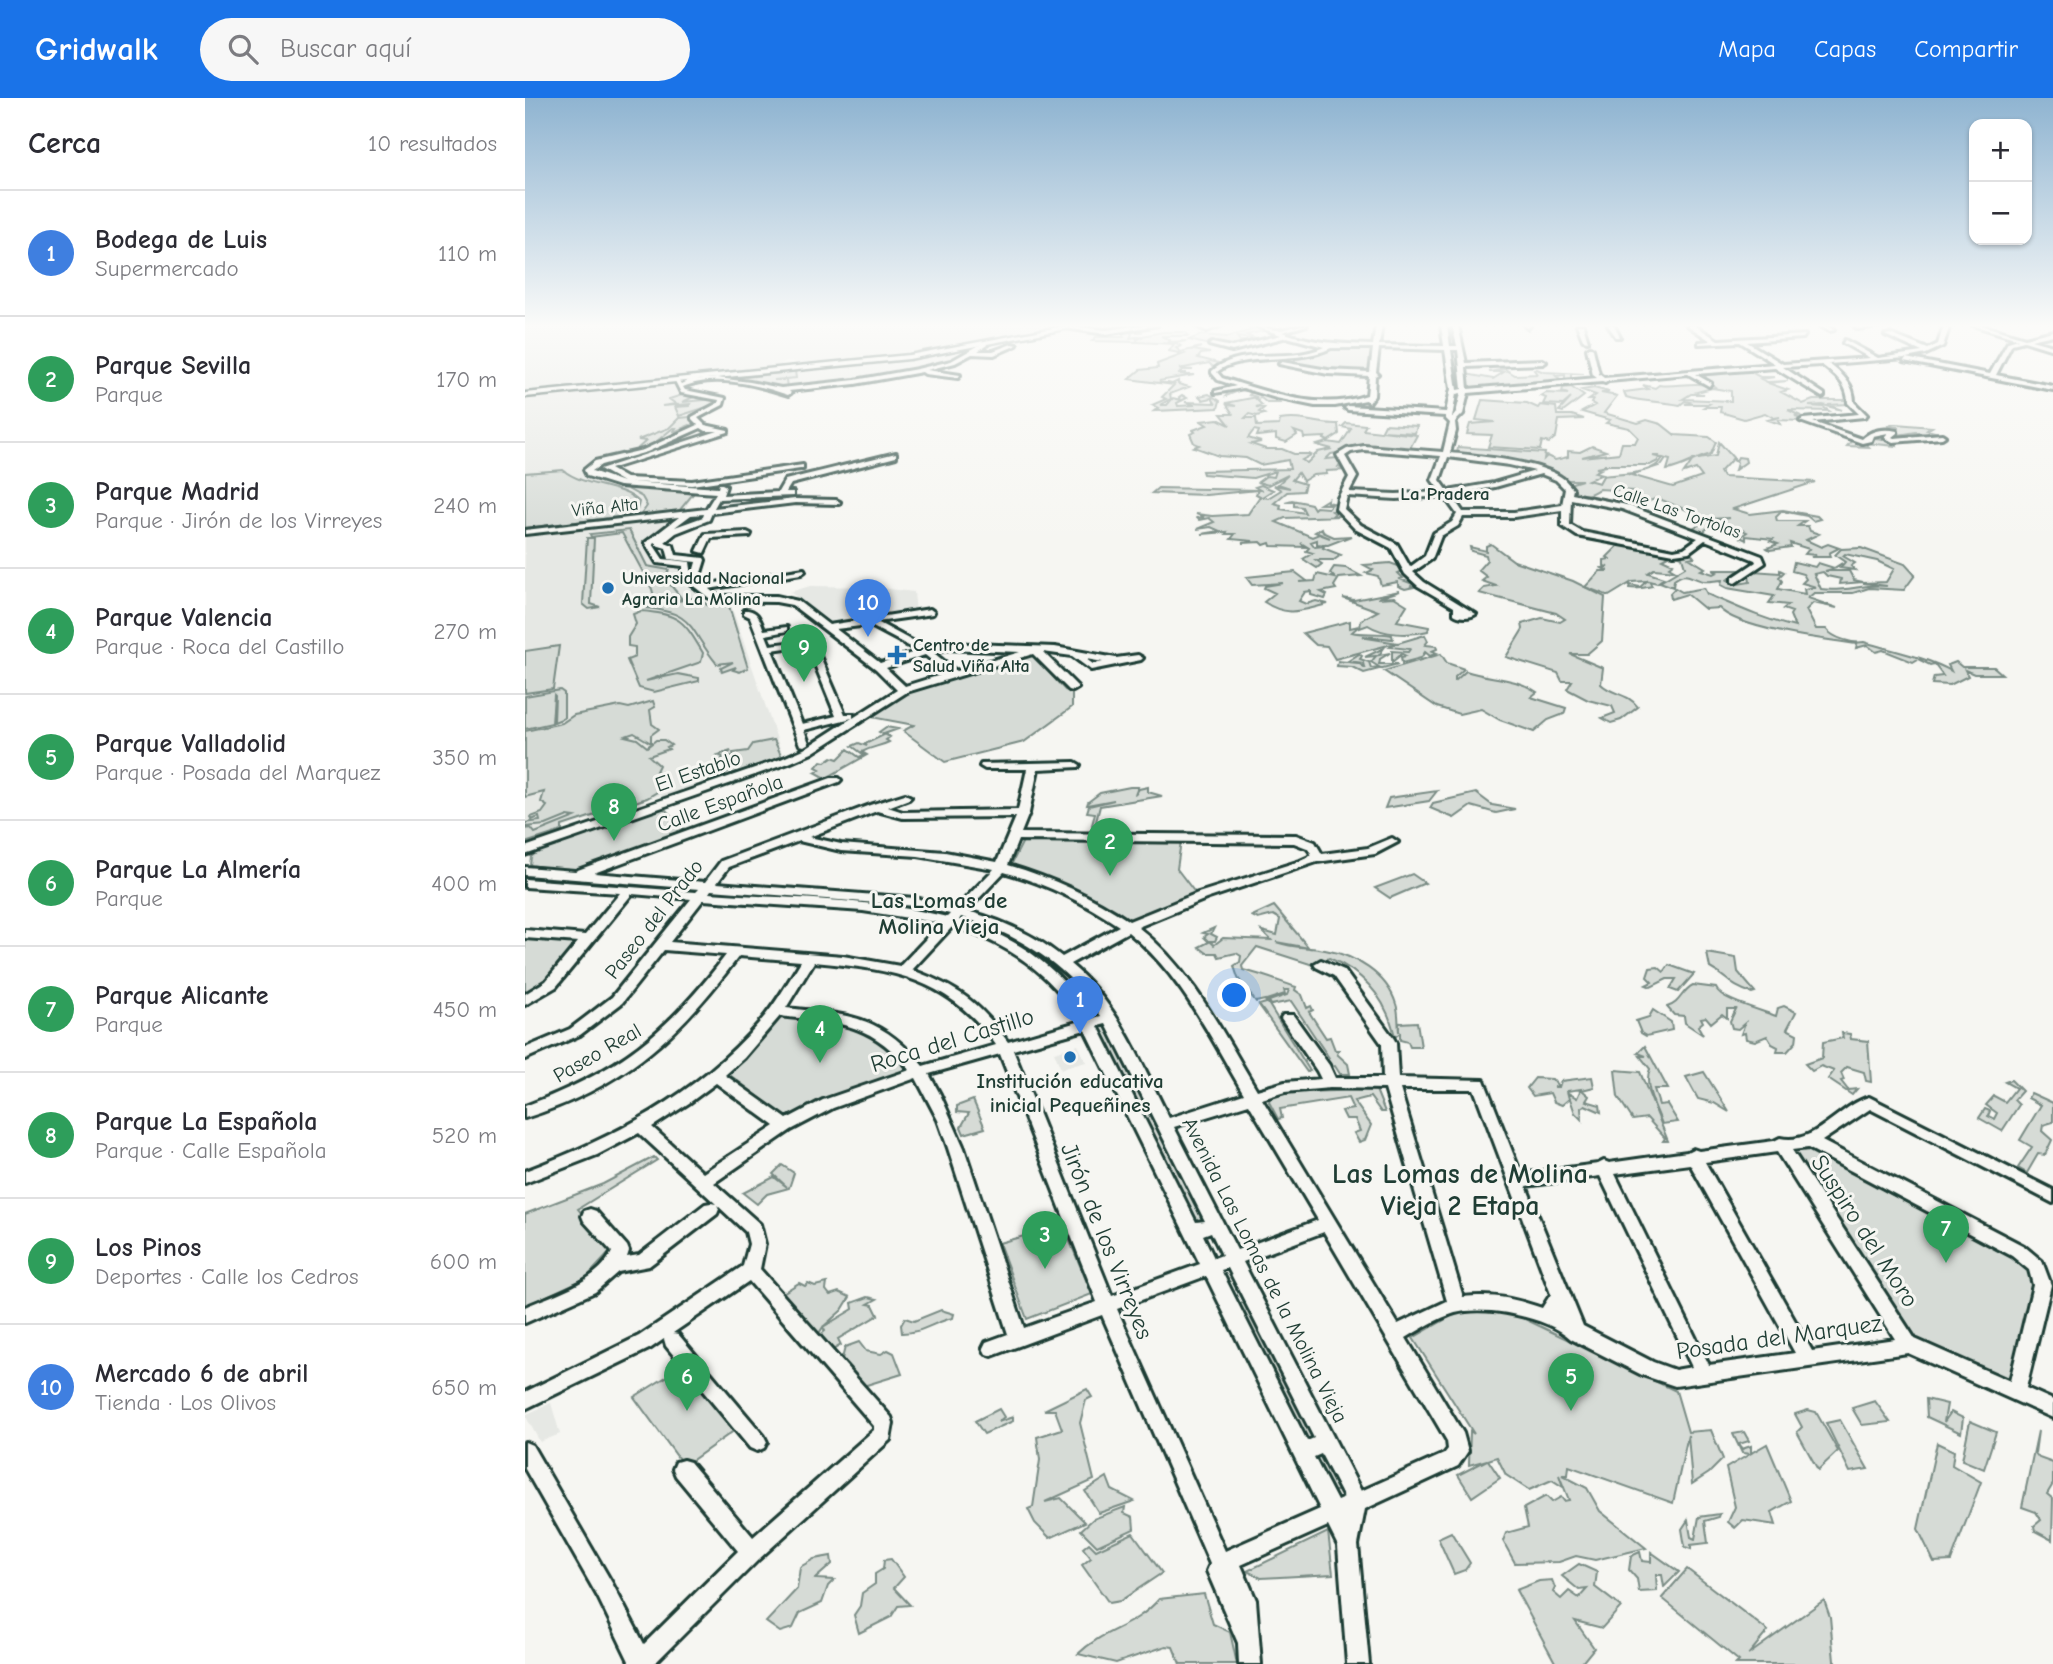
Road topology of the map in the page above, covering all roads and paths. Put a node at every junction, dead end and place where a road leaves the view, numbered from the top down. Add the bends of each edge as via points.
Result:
1 (718, 398) edge
2 (1278, 398) edge
3 (1364, 398) edge
4 (1370, 398) edge
5 (1453, 398) edge
6 (1464, 398) edge
7 (1851, 398) edge
8 (1336, 406) junction
9 (1367, 408) junction
10 (1451, 417) junction
11 (701, 426) junction
12 (709, 435) junction
13 (1943, 436) dead end
14 (893, 455) dead end
15 (1448, 456) junction
16 (796, 458) dead end
17 (834, 458) dead end
18 (800, 467) junction
19 (834, 471) junction
20 (1543, 471) junction
21 (760, 473) junction
22 (809, 478) junction
23 (721, 479) junction
24 (1568, 492) junction
25 (1444, 493) junction
26 (721, 494) junction
27 (1346, 494) junction
28 (757, 496) junction
29 (789, 497) junction
30 (836, 502) dead end
31 (746, 506) junction
32 (1566, 507) junction
33 (710, 510) junction
34 (688, 514) junction
35 (1461, 514) junction
36 (525, 532) edge
37 (747, 534) dead end
38 (1703, 538) junction
39 (702, 551) dead end
40 (1402, 559) junction
41 (1421, 561) junction
42 (801, 571) dead end
43 (1408, 572) junction
44 (1735, 580) dead end
45 (703, 587) junction
46 (1458, 607) dead end
47 (747, 612) dead end
48 (930, 612) dead end
49 (867, 621) junction
50 (826, 628) junction
51 (784, 629) dead end
52 (761, 633) junction
53 (913, 645) junction
54 (945, 646) junction
55 (767, 648) junction
56 (1035, 650) junction
57 (928, 653) junction
58 (1075, 654) joint
59 (1138, 658) dead end
60 (1116, 661) joint
61 (879, 667) junction
62 (954, 674) junction
63 (1073, 688) dead end
64 (903, 690) junction
65 (866, 713) junction
66 (842, 718) junction
67 (799, 728) junction
68 (804, 743) dead end
69 (1076, 765) dead end
70 (985, 766) dead end
71 (1033, 766) junction
72 (835, 780) dead end
73 (905, 797) dead end
74 (874, 807) junction
75 (1023, 814) junction
76 (797, 836) junction
77 (1016, 836) junction
78 (1392, 842) dead end
79 (528, 852) edge
80 (1314, 859) junction
81 (617, 860) junction
82 (1001, 868) junction
83 (527, 874) edge
84 (575, 876) junction
85 (612, 878) junction
86 (629, 890) junction
87 (703, 890) junction
88 (955, 917) junction
89 (1129, 926) junction
90 (525, 934) edge
91 (588, 939) junction
92 (660, 945) junction
93 (735, 952) junction
94 (810, 957) junction
95 (1063, 962) junction
96 (1321, 964) dead end
97 (904, 970) junction
98 (525, 1000) edge
99 (776, 1011) junction
100 (1110, 1018) junction
101 (1288, 1018) dead end
102 (1089, 1023) junction
103 (1005, 1048) junction
104 (525, 1054) edge
105 (919, 1072) junction
106 (715, 1075) junction
107 (1330, 1083) junction
108 (1391, 1085) junction
109 (1252, 1095) junction
110 (525, 1112) edge
111 (1166, 1124) junction
112 (641, 1126) junction
113 (786, 1126) junction
114 (1810, 1142) junction
115 (1780, 1144) junction
116 (1693, 1155) junction
117 (1604, 1167) junction
118 (525, 1177) edge
119 (704, 1181) junction
120 (1516, 1181) junction
121 (2053, 1197) edge
122 (711, 1209) dead end
123 (590, 1216) dead end
124 (1216, 1223) junction
125 (1329, 1223) junction
126 (1191, 1228) junction
127 (1233, 1256) junction
128 (614, 1266) junction
129 (1209, 1266) junction
130 (751, 1270) junction
131 (1560, 1295) junction
132 (1255, 1299) junction
133 (1107, 1305) junction
134 (1457, 1305) junction
135 (1229, 1307) junction
136 (525, 1315) edge
137 (1545, 1317) junction
138 (1577, 1334) junction
139 (1395, 1335) junction
140 (1018, 1339) junction
141 (672, 1340) dead end
142 (1909, 1345) junction
143 (992, 1348) dead end
144 (1807, 1358) junction
145 (1705, 1375) junction
146 (2016, 1392) junction
147 (525, 1401) edge
148 (2053, 1409) edge
149 (757, 1442) dead end
150 (1326, 1442) junction
151 (525, 1451) edge
152 (1302, 1453) junction
153 (683, 1469) dead end
154 (1356, 1502) junction
155 (1332, 1514) junction
156 (1348, 1545) junction
157 (752, 1552) junction
158 (1224, 1562) junction
159 (1250, 1654) edge
160 (641, 1663) edge
161 (1358, 1664) edge

1 - 11 street via 724,401 695,416
2 - 8 street via 1297,407
3 - 8 street
4 - 9 street
5 - 10 street
6 - 10 street via 1458,416
7 - 13 street via 1864,415 1803,421 1864,441 1886,431 1895,432 1887,437 1893,440
8 - 9 street
9 - 10 street
10 - 15 street
11 - 12 street
11 - 12 street via 726,430
11 - 26 street via 588,470 619,484
12 - 23 street via 604,469 624,480 692,483
14 - 19 street
15 - 20 street
15 - 25 street via 1436,477
15 - 27 street via 1349,450 1341,455 1353,477
16 - 18 street
17 - 19 street
18 - 21 street
18 - 22 street
19 - 22 street
20 - 24 street via 1566,481
20 - 25 street via 1494,487
21 - 23 street
21 - 28 street
22 - 29 street via 787,483
23 - 26 street
24 - 32 street
24 - 38 street, Calle Las Tortolas via 1624,507
25 - 27 street via 1397,497
25 - 35 street
26 - 28 street
26 - 33 street
27 - 40 street via 1341,509 1347,519 1394,546
28 - 29 street
28 - 31 street
28 - 31 street via 761,505
29 - 30 street
29 - 31 street, Viña Alta
31 - 33 street, Viña Alta
32 - 35 street via 1502,516
32 - 38 street via 1566,526 1580,534 1674,552 1686,551
33 - 34 street, Viña Alta
33 - 45 street via 701,521 673,530 659,543 670,547 672,557 701,560 697,577
34 - 36 street, Viña Alta
34 - 45 street via 652,538 649,546 660,561 687,564 686,576
35 - 41 street via 1455,524 1437,535 1431,553
37 - 39 street via 708,536
38 - 44 street, Calle Las Tortolas via 1759,558 1761,563
40 - 41 street
40 - 43 street
41 - 43 street
42 - 45 street
43 - 46 street
45 - 50 street via 714,597 787,601
47 - 52 street via 754,615
48 - 49 street
49 - 50 street
49 - 53 street
50 - 61 street
51 - 52 street
52 - 55 street
53 - 54 street
53 - 57 street
54 - 56 street
54 - 57 street
55 - 66 street via 810,642
55 - 67 street
56 - 58 street
56 - 62 street, El Establo
56 - 63 street
57 - 61 street
57 - 62 street
58 - 60 street via 1091,667
59 - 60 street
61 - 64 street
62 - 64 street, El Establo
64 - 65 street, El Establo
65 - 66 street
65 - 79 street, El Establo via 785,761
66 - 67 street
67 - 68 street
69 - 71 street
70 - 71 street
71 - 75 street
72 - 81 street, Calle Española
73 - 74 street, Paseo del Prado
74 - 75 street via 903,815
74 - 76 street, Paseo del Prado
75 - 77 street
76 - 82 street via 824,846 942,854
76 - 87 street, Paseo del Prado via 726,864
77 - 80 street via 1296,839 1311,845 1317,852
77 - 82 street
78 - 80 street via 1371,851
80 - 89 street
81 - 84 street, Calle Española
81 - 85 street via 609,873
82 - 88 street
82 - 89 street via 1056,887
83 - 84 street, Avenida Las Lomas de la Molina Vieja
83 - 86 street, Avenida Las Lomas de la Molina Vieja
84 - 85 street, Avenida Las Lomas de la Molina Vieja
85 - 87 street, Avenida Las Lomas de la Molina Vieja
86 - 87 street, Avenida Las Lomas de la Molina Vieja
86 - 91 street
87 - 88 street, Avenida Las Lomas de la Molina Vieja
87 - 92 street, Paseo del Prado
88 - 95 street, Avenida Las Lomas de la Molina Vieja via 1021,935
88 - 97 street
88 - 102 street, Avenida Las Lomas de la Molina Vieja via 1045,967
89 - 95 street
89 - 109 street via 1188,987
90 - 91 street
91 - 98 street via 551,984
92 - 93 street, Jirón de los Virreyes
92 - 104 street, Paseo del Prado via 624,993 599,1016
93 - 94 street, Jirón de los Virreyes
93 - 110 street, Paseo Real via 695,1007 655,1045 591,1086
94 - 97 street, Jirón de los Virreyes
94 - 99 street
95 - 100 street, Avenida Las Lomas de la Molina Vieja
96 - 108 street via 1339,973 1389,1043
97 - 103 street, Jirón de los Virreyes via 966,1001 990,1024
99 - 105 street via 841,1019 870,1029 896,1045
99 - 106 street
100 - 102 street, Roca del Castillo
100 - 111 street, Avenida Las Lomas de la Molina Vieja
101 - 107 street
102 - 103 street, Roca del Castillo
102 - 126 street, Avenida Las Lomas de la Molina Vieja
103 - 105 street, Roca del Castillo
103 - 133 street, Jirón de los Virreyes
105 - 113 street, Roca del Castillo via 828,1104
105 - 140 street via 941,1110
106 - 112 street
106 - 113 street
107 - 108 street
107 - 109 street
108 - 120 street via 1479,1084
108 - 134 street
109 - 111 street
109 - 125 street
111 - 124 street, Avenida Las Lomas de la Molina Vieja
112 - 118 street
112 - 119 street
113 - 119 street, Roca del Castillo
114 - 115 street
114 - 121 street via 1869,1102
114 - 146 street via 2018,1251 2036,1266 2042,1285
115 - 116 street
115 - 142 street, Suspiro del Moro
116 - 117 street
116 - 144 street
117 - 120 street
117 - 145 street
119 - 130 street via 754,1229 757,1244
120 - 131 street
122 - 128 street via 643,1261
123 - 128 street via 621,1251
124 - 126 street
124 - 127 street, Avenida Las Lomas de la Molina Vieja
125 - 127 street
125 - 139 street
126 - 129 street, Avenida Las Lomas de la Molina Vieja
127 - 129 street
127 - 132 street, Avenida Las Lomas de la Molina Vieja
128 - 136 street via 589,1287
129 - 133 street
129 - 135 street, Avenida Las Lomas de la Molina Vieja
130 - 147 street via 645,1342
130 - 157 street via 884,1423 883,1434
131 - 137 street
131 - 138 street
132 - 135 street via 1240,1298
132 - 150 street, Avenida Las Lomas de la Molina Vieja
133 - 140 street
133 - 158 street, Jirón de los Virreyes
134 - 137 street, Posada del Marquez via 1512,1305
134 - 139 street, Posada del Marquez
135 - 152 street, Avenida Las Lomas de la Molina Vieja
137 - 138 street, Posada del Marquez
138 - 145 street, Posada del Marquez via 1651,1372 1675,1378
139 - 154 street via 1456,1439 1458,1451 1451,1460
140 - 143 street
141 - 149 street
142 - 144 street, Posada del Marquez
142 - 146 street, Posada del Marquez
144 - 145 street, Posada del Marquez
146 - 148 street, Posada del Marquez
150 - 152 street
150 - 154 street, Avenida Las Lomas de la Molina Vieja
151 - 160 street
152 - 155 street, Avenida Las Lomas de la Molina Vieja
153 - 157 street
154 - 155 street
154 - 156 street
155 - 156 street, Avenida Las Lomas de la Molina Vieja
155 - 158 street
156 - 161 street
157 - 160 street
158 - 159 street, Jirón de los Virreyes via 1217,1571

